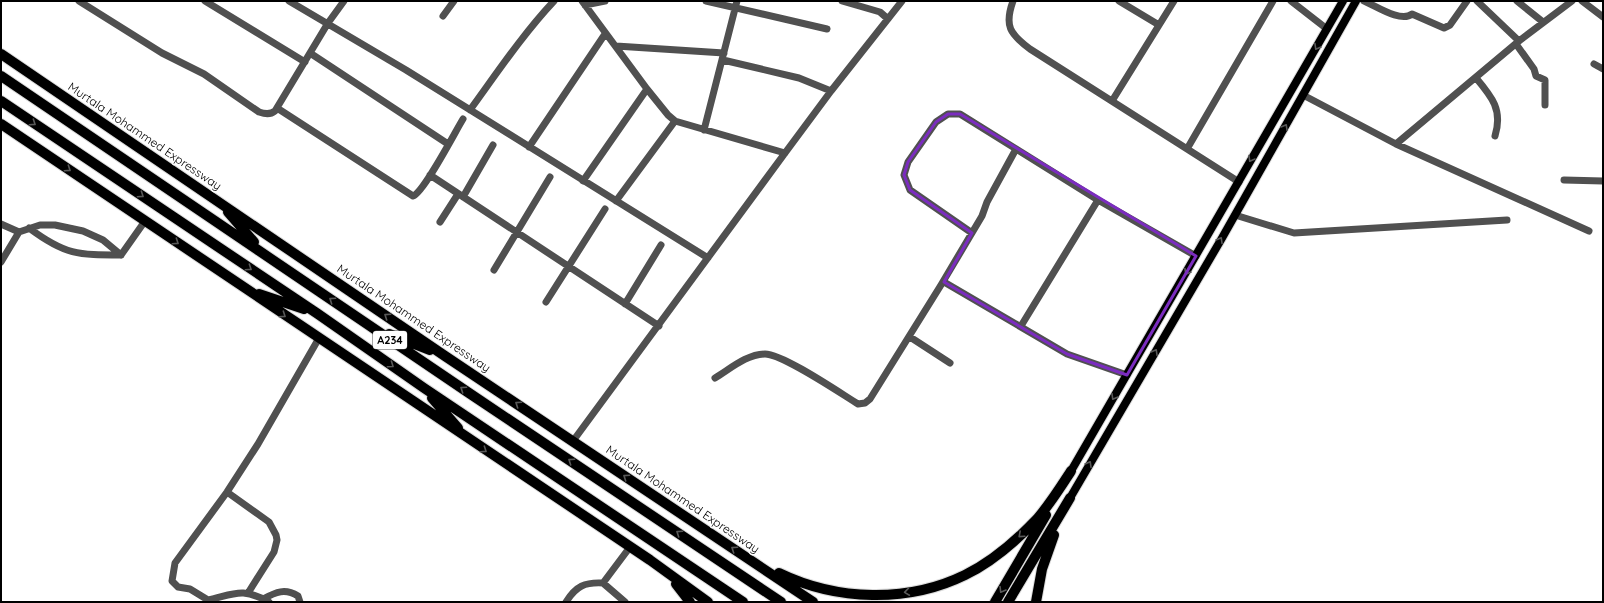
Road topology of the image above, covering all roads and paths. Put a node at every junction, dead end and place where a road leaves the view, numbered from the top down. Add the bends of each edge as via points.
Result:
1 (79, 1) edge
2 (205, 1) edge
3 (289, 1) edge
4 (344, 1) edge
5 (454, 1) edge
6 (554, 1) edge
7 (605, 1) edge
8 (706, 1) edge
9 (842, 1) edge
10 (902, 1) edge
11 (1013, 1) edge
12 (1119, 1) edge
13 (1174, 1) edge
14 (1273, 1) edge
15 (1291, 1) edge
16 (1343, 1) edge
17 (1356, 1) edge
18 (1364, 1) edge
19 (1467, 1) edge
20 (1476, 1) edge
21 (1517, 1) edge
22 (1572, 1) edge
23 (1582, 1) edge
24 (583, 3) edge
25 (736, 4) edge
26 (444, 16) dead end
27 (1603, 16) edge
28 (888, 19) junction
29 (1543, 22) junction
30 (328, 23) junction
31 (1159, 25) junction
32 (827, 29) dead end
33 (1327, 29) junction
34 (605, 34) junction
35 (1517, 42) junction
36 (1, 46) edge
37 (616, 46) junction
38 (310, 53) junction
39 (1, 54) edge
40 (723, 56) junction
41 (304, 62) junction
42 (1594, 64) dead end
43 (1603, 69) edge
44 (30, 74) junction
45 (1, 76) edge
46 (1476, 78) junction
47 (647, 89) junction
48 (831, 91) junction
49 (1303, 95) junction
50 (1, 101) edge
51 (1112, 101) junction
52 (1545, 105) dead end
53 (277, 108) junction
54 (470, 110) junction
55 (463, 119) dead end
56 (675, 121) junction
57 (1, 124) edge
58 (704, 130) junction
59 (1495, 136) dead end
60 (448, 144) junction
61 (1396, 144) junction
62 (493, 145) dead end
63 (529, 147) junction
64 (1016, 149) junction
65 (1187, 149) junction
66 (785, 152) junction
67 (430, 176) junction
68 (550, 177) dead end
69 (1564, 180) dead end
70 (583, 181) junction
71 (1603, 181) edge
72 (1239, 182) junction
73 (461, 195) junction
74 (1098, 200) junction
75 (616, 201) junction
76 (219, 202) junction
77 (605, 209) dead end
78 (1234, 214) junction
79 (1507, 220) dead end
80 (145, 221) junction
81 (440, 222) dead end
82 (1, 224) edge
83 (29, 228) junction
84 (1589, 231) dead end
85 (19, 232) junction
86 (516, 232) junction
87 (972, 233) junction
88 (661, 245) dead end
89 (263, 253) junction
90 (121, 255) junction
91 (1196, 256) junction
92 (708, 258) junction
93 (1, 262) edge
94 (569, 267) junction
95 (494, 270) dead end
96 (944, 282) junction
97 (245, 289) junction
98 (546, 302) dead end
99 (625, 304) junction
100 (318, 314) junction
101 (658, 326) junction
102 (1021, 326) junction
103 (374, 329) junction
104 (910, 337) junction
105 (318, 338) junction
106 (445, 356) junction
107 (950, 363) dead end
108 (1127, 375) junction
109 (715, 378) dead end
110 (424, 388) junction
111 (466, 437) junction
112 (573, 441) junction
113 (1071, 472) junction
114 (227, 492) junction
115 (1070, 498) junction
116 (630, 547) junction
117 (650, 560) junction
118 (750, 560) junction
119 (603, 584) junction
120 (248, 593) junction
121 (266, 600) edge
122 (567, 601) edge
123 (300, 602) edge
124 (625, 602) edge
125 (690, 602) edge
126 (708, 602) edge
127 (743, 602) edge
128 (781, 602) edge
129 (813, 602) edge
130 (995, 602) edge
131 (1008, 602) edge
132 (1036, 602) edge

1 - 53 street via 162,53 204,74 259,112 272,114
2 - 41 street
3 - 30 street
4 - 30 street
5 - 26 street
6 - 54 street
7 - 24 street
8 - 25 street
9 - 28 street via 880,12
10 - 28 street
11 - 51 street via 1009,22 1010,30 1016,38
12 - 31 street
13 - 31 street
14 - 65 street
15 - 33 street
16 - 33 main road
17 - 49 main road
18 - 19 street via 1399,17 1408,17 1412,14 1444,28 1450,25
20 - 35 street
21 - 29 street
22 - 29 street
23 - 27 street
24 - 34 street
25 - 32 street
25 - 40 street
28 - 48 street
29 - 35 street
30 - 38 street
30 - 54 street
31 - 51 street
33 -> 72 main road
34 - 37 street
34 - 63 street
35 - 46 street
35 - 52 street via 1536,76 1545,80
36 - 44 highway via 14,62
37 - 40 street
37 - 47 street
38 - 41 street
38 - 60 street
39 - 44 highway, Murtala Mohammed Expressway
40 - 48 street via 799,78
40 - 58 street
41 - 53 street
42 - 43 street
44 - 76 highway, Murtala Mohammed Expressway
45 - 89 highway, A234
46 - 59 street via 1490,93 1495,105 1498,119
46 - 61 street
47 - 56 street
47 - 70 street
48 - 66 street
49 - 61 street
78 -> 49 main road
50 -> 100 highway, A234
51 - 65 street
53 - 67 street via 410,195 416,195
54 - 63 street
55 - 60 street
56 - 58 street
56 - 75 street
57 -> 80 highway
58 - 66 street
60 - 67 street
61 - 84 street
62 - 73 street
63 - 70 street
64 - 74 street
64 - 87 street
64 - 87 street via 960,114 948,114 936,122 908,162 904,175 910,190
65 - 72 street
66 - 92 street
67 - 73 street
68 - 86 street
69 - 71 street
70 - 75 street
72 - 91 main road
73 - 81 street
73 - 86 street
74 - 91 street
74 - 102 street
75 - 92 street
76 - 89 highway
106 -> 76 highway, Murtala Mohammed Expressway
77 - 94 street
78 - 79 street via 1294,233
115 -> 78 main road
80 - 90 street
80 -> 97 highway
82 - 85 street
83 - 85 street
83 - 90 street via 47,242 67,251 83,255
83 - 90 street via 55,225 83,231 103,240
85 - 93 street
86 - 94 street
86 - 95 street
87 - 96 street
88 - 99 street
103 -> 89 highway, A234
91 -> 108 main road
92 - 101 street
94 - 98 street
94 - 99 street
96 - 102 street
96 - 104 street
97 - 100 highway
97 -> 105 highway
99 - 101 street
100 -> 110 highway, A234
101 - 112 street
102 - 108 street via 1067,354
103 - 106 highway
128 -> 103 highway, A234
104 - 107 street
104 - 109 street via 865,403 858,404 799,368 772,355 764,354 744,360
105 - 111 highway
105 - 114 street via 258,444
112 -> 106 highway, Murtala Mohammed Expressway
108 -> 113 main road
110 - 111 highway
110 - 127 highway, A234
111 -> 116 highway
118 -> 112 highway, Murtala Mohammed Expressway
113 -> 118 highway via 1038,518 1003,550 966,575 931,587 887,595 846,594 802,583
113 -> 130 highway
114 - 120 street via 269,522 276,535 274,552
114 - 120 street via 175,563 172,581 178,587 190,589 208,600 236,592
115 - 131 highway
115 - 132 highway via 1042,569
116 - 117 highway
116 - 119 street
117 - 125 highway via 670,578
117 - 126 highway
118 - 129 highway, Murtala Mohammed Expressway
119 - 122 street via 591,583 581,586 573,591
119 - 124 street
120 - 121 street
121 - 123 street via 277,591 291,591 298,596

